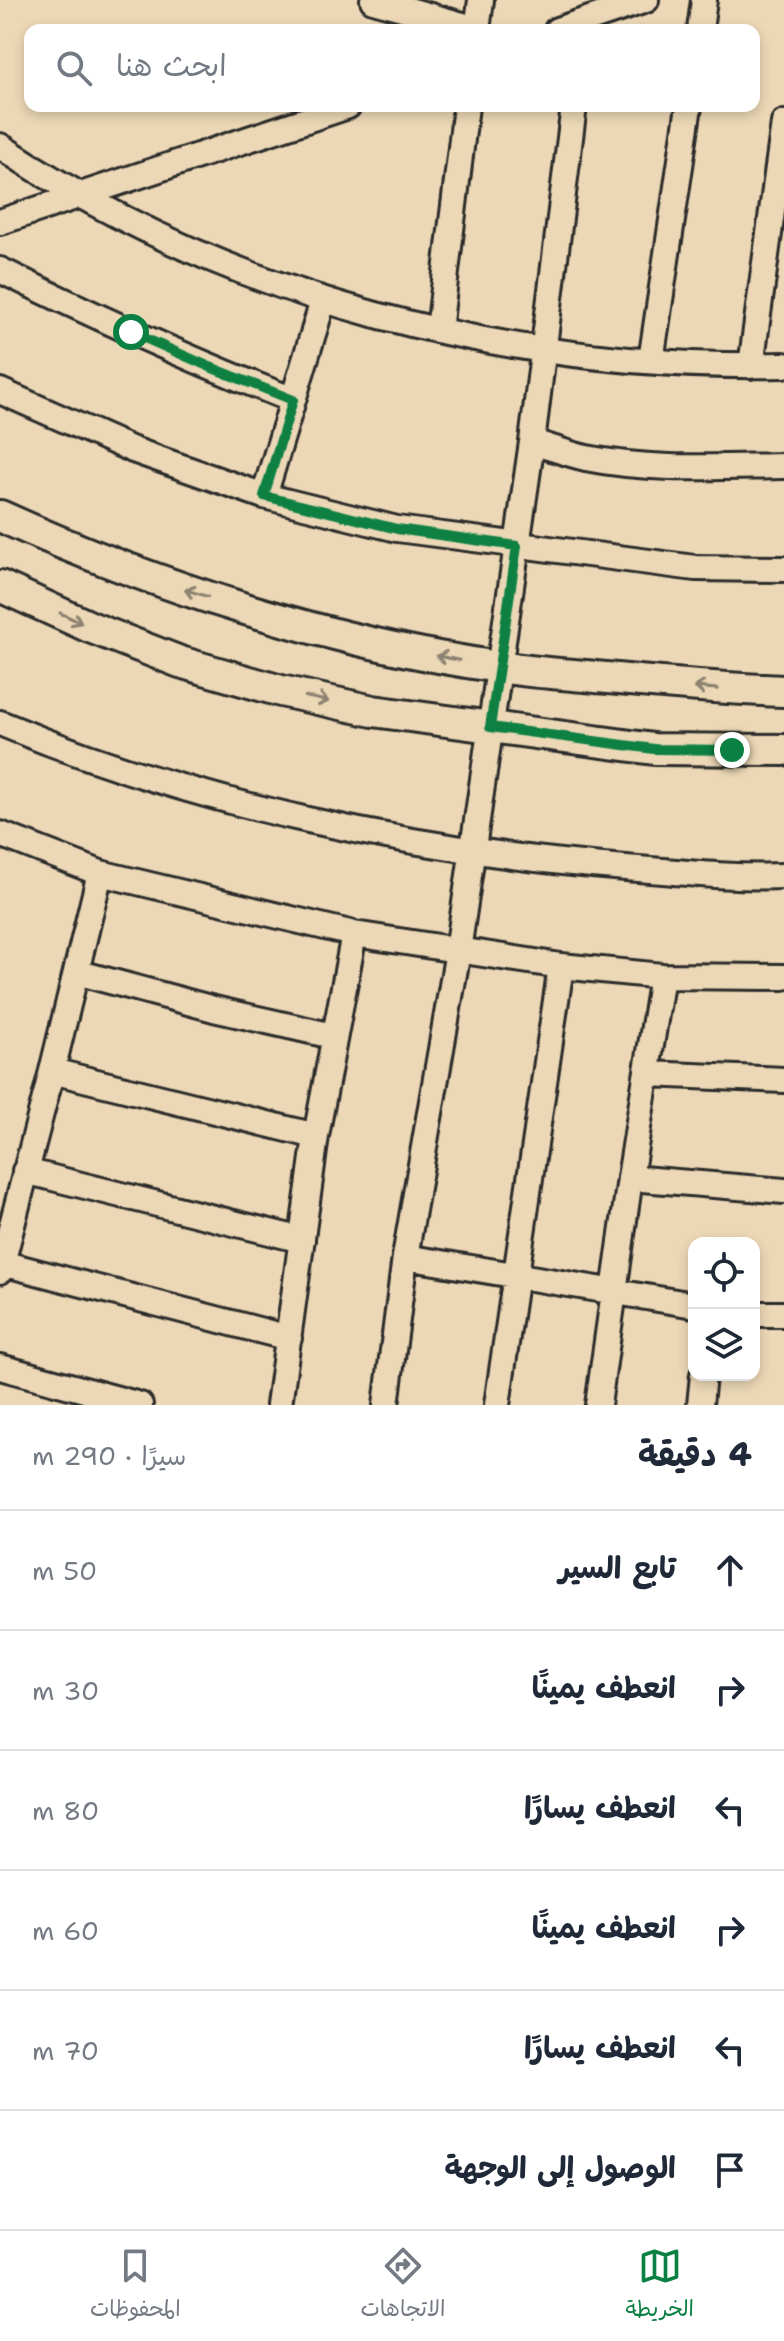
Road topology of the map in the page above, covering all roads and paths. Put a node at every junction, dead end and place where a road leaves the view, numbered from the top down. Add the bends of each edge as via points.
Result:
1 (373, 0) edge
2 (481, 0) edge
3 (646, 0) edge
4 (704, 0) edge
5 (586, 16) edge
6 (456, 24) edge
7 (478, 24) edge
8 (701, 24) edge
9 (330, 112) edge
10 (465, 112) edge
11 (573, 112) edge
12 (688, 112) edge
13 (784, 123) edge
14 (0, 146) edge
15 (79, 195) junction
16 (0, 222) edge
17 (0, 270) edge
18 (323, 301) junction
19 (439, 330) junction
20 (542, 349) junction
21 (651, 361) junction
22 (784, 365) edge
23 (751, 366) junction
24 (0, 391) edge
25 (293, 400) junction
26 (532, 442) junction
27 (784, 466) edge
28 (264, 496) junction
29 (0, 516) edge
30 (517, 546) junction
31 (784, 569) edge
32 (0, 586) edge
33 (499, 667) junction
34 (784, 691) edge
35 (0, 723) edge
36 (490, 727) junction
37 (784, 750) edge
38 (1, 837) edge
39 (472, 852) junction
40 (100, 873) junction
41 (784, 876) edge
42 (354, 934) junction
43 (458, 951) junction
44 (561, 966) junction
45 (76, 972) junction
46 (662, 976) junction
47 (784, 977) edge
48 (333, 1036) junction
49 (52, 1071) junction
50 (648, 1074) junction
51 (784, 1080) edge
52 (316, 1136) junction
53 (25, 1171) junction
54 (630, 1178) junction
55 (784, 1191) edge
56 (302, 1240) junction
57 (405, 1257) junction
58 (1, 1267) edge
59 (514, 1275) junction
60 (614, 1291) junction
61 (688, 1304) edge
62 (760, 1314) edge
63 (784, 1314) edge
64 (289, 1338) junction
65 (0, 1367) edge
66 (702, 1381) edge
67 (140, 1405) edge
68 (279, 1405) edge
69 (386, 1405) edge
70 (497, 1405) edge
71 (598, 1405) edge
72 (700, 1405) edge

1 - 6 street
2 - 7 street
3 - 5 street
4 - 8 street
9 - 15 street
10 - 19 street
11 - 20 street
12 - 21 street
13 - 23 street
14 - 15 street
15 - 16 street
15 - 18 street via 233,269
17 - 25 street
18 - 19 street
18 - 25 street
19 - 20 street
20 - 21 street
20 - 26 street
21 - 23 street
22 - 23 street
24 - 28 street via 133,450
25 - 28 street
26 - 27 street via 629,464
26 - 30 street
28 - 30 street via 397,529
33 -> 29 street via 375,644 256,611 165,583
30 - 31 street via 695,568
30 - 33 street
32 -> 36 street via 180,662 373,711
34 -> 33 street
33 - 36 street
35 - 39 street via 213,796
36 - 37 street via 654,749
36 - 39 street
38 - 40 street
39 - 41 street
39 - 43 street
40 - 42 street
40 - 45 street
42 - 43 street
42 - 48 street
43 - 44 street
43 - 57 street
44 - 46 street
44 - 59 street
45 - 48 street
45 - 49 street
46 - 47 street
46 - 50 street
48 - 52 street
49 - 52 street
49 - 53 street
50 - 51 street
50 - 54 street
52 - 56 street
53 - 56 street
53 - 58 street
54 - 55 street
54 - 60 street
56 - 64 street
57 - 59 street
57 - 69 street
58 - 64 street
59 - 60 street
59 - 70 street
60 - 61 street
60 - 71 street
62 - 63 street
64 - 68 street
65 - 67 street
66 - 72 street

